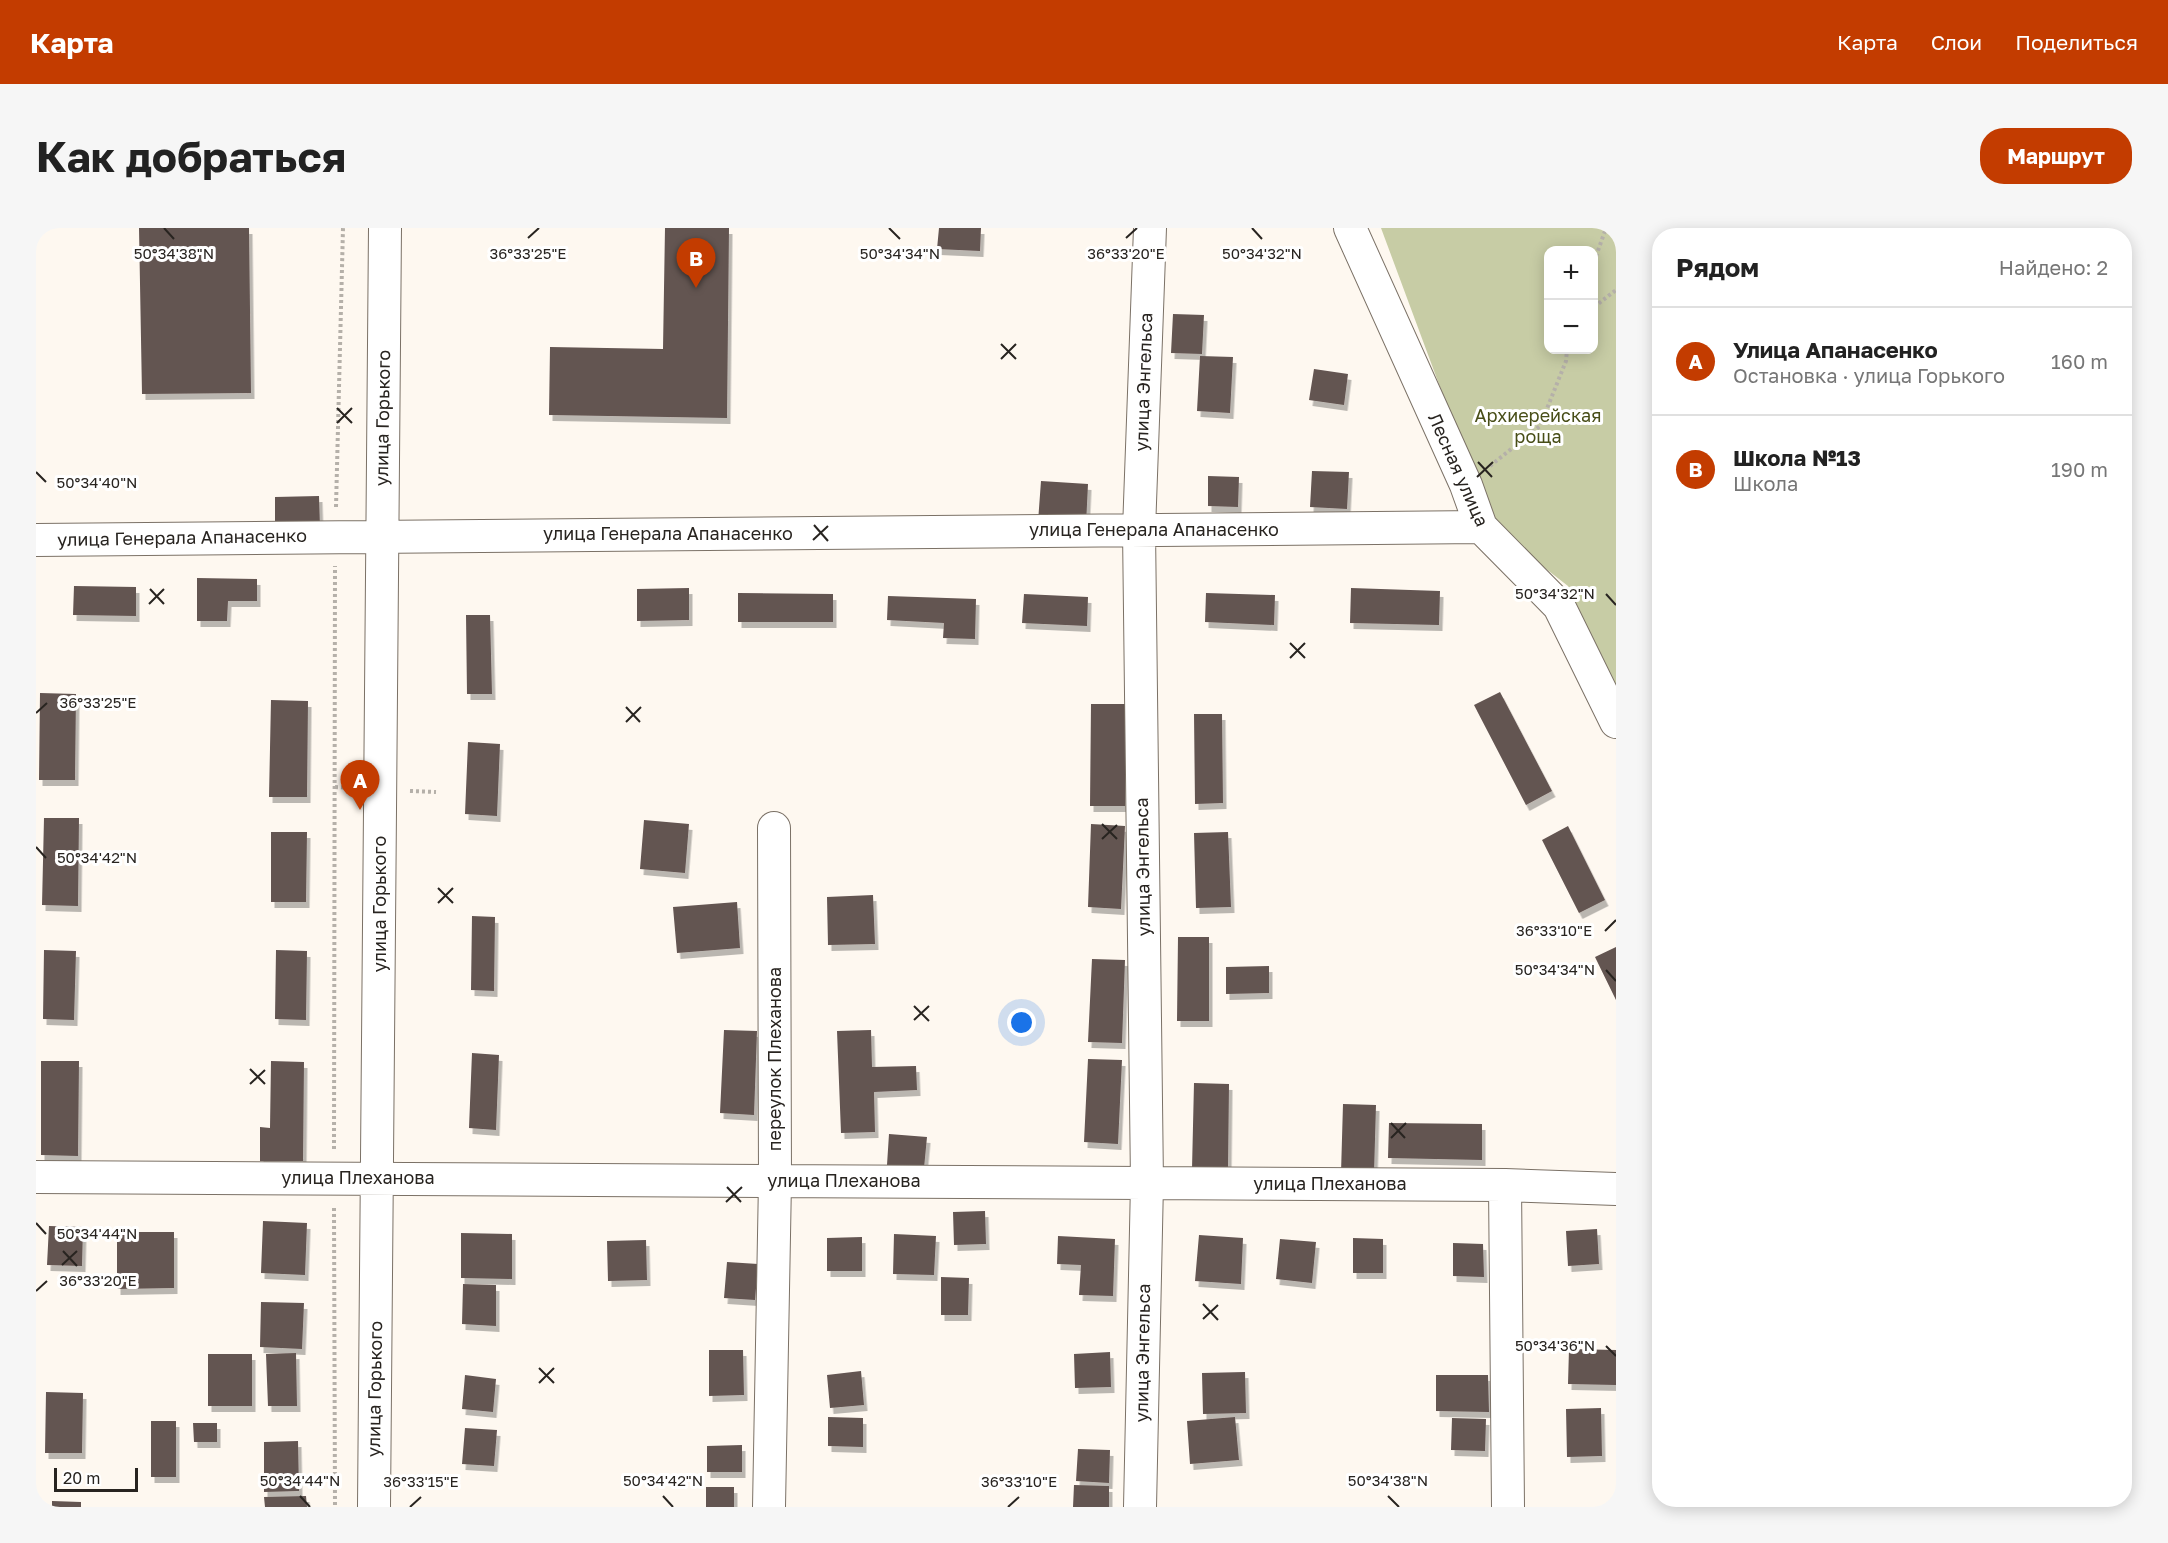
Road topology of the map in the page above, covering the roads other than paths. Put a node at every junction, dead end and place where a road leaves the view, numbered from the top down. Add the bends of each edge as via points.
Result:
1 (385, 228) edge
2 (1150, 228) edge
3 (1350, 228) edge
4 (1481, 527) junction
5 (1139, 530) junction
6 (382, 537) junction
7 (36, 540) edge
8 (1616, 722) edge
9 (774, 828) dead end
10 (36, 1177) edge
11 (378, 1178) junction
12 (775, 1181) junction
13 (1147, 1183) junction
14 (1505, 1185) junction
15 (1616, 1189) edge
16 (374, 1507) edge
17 (769, 1507) edge
18 (1140, 1507) edge
19 (1508, 1507) edge

1 - 6 street, улица Горького
2 - 5 street, улица Энгельса
3 - 4 street, Лесная улица via 1466,485
4 - 5 street, улица Генерала Апанасенко
4 - 8 street, Лесная улица via 1559,606
5 - 6 street, улица Генерала Апанасенко
5 - 13 street, улица Энгельса
6 - 7 street, улица Генерала Апанасенко
6 - 11 street, улица Горького
9 - 12 street, переулок Плеханова
10 - 11 street, улица Плеханова
11 - 12 street, улица Плеханова
11 - 16 street, улица Горького
12 - 13 street, улица Плеханова
12 - 17 street, переулок Плеханова
13 - 14 street, улица Плеханова
13 - 18 street, улица Энгельса
14 - 15 street, улица Плеханова
14 - 19 street

